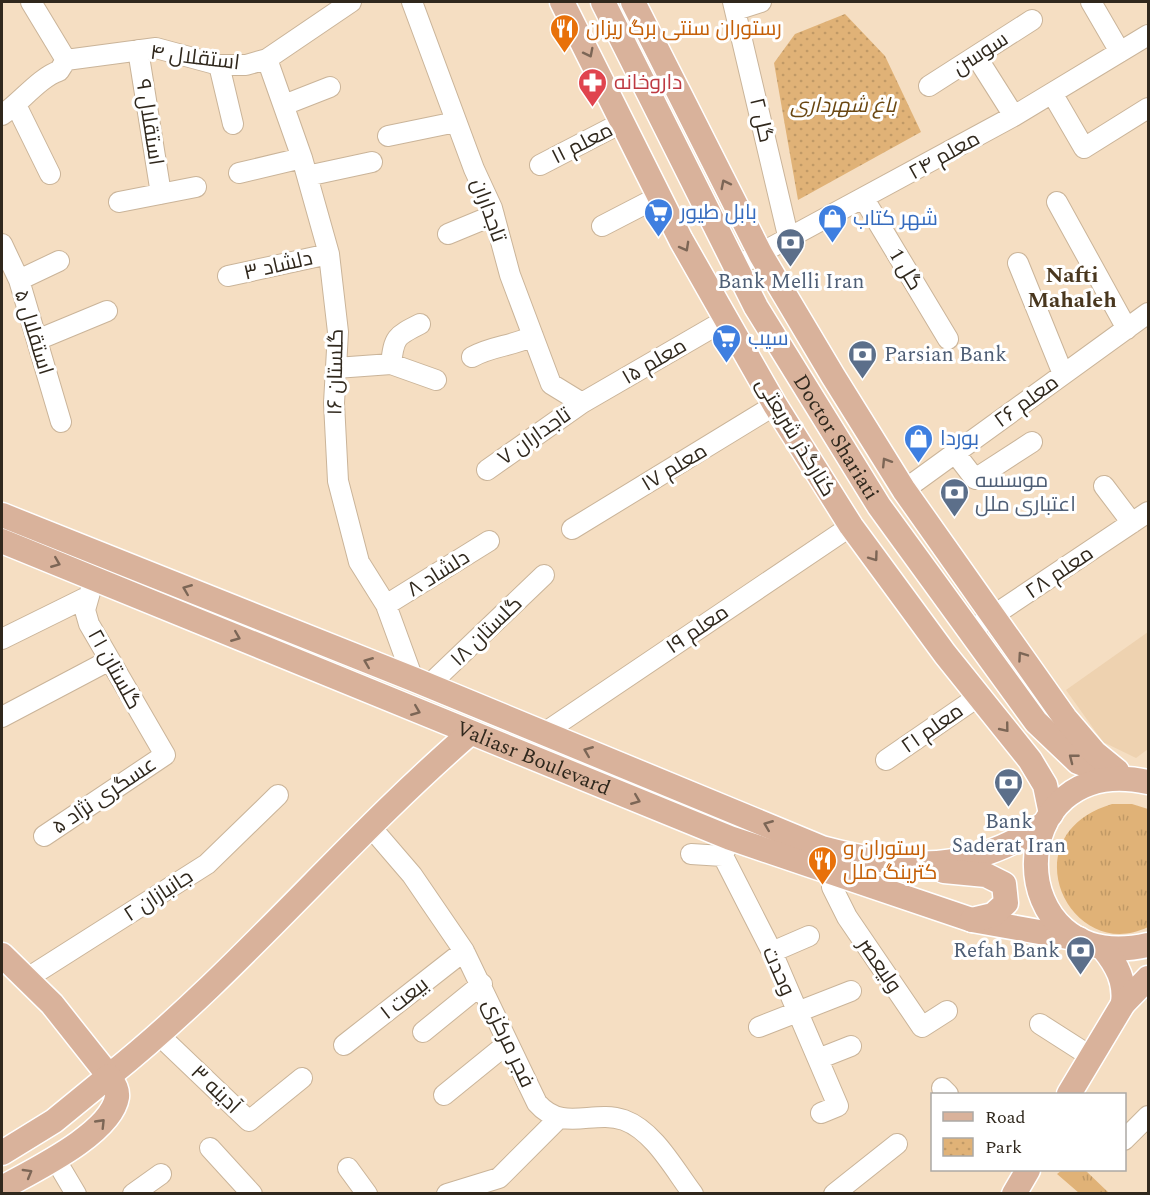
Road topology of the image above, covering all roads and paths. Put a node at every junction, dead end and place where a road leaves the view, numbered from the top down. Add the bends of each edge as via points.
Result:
1 (31, 2) edge
2 (351, 2) edge
3 (412, 2) edge
4 (562, 2) edge
5 (603, 2) edge
6 (633, 2) edge
7 (761, 2) edge
8 (1091, 2) edge
9 (734, 6) edge
10 (1032, 20) dead end
11 (1149, 35) edge
12 (138, 50) junction
13 (1120, 52) junction
14 (976, 56) junction
15 (267, 58) junction
16 (66, 60) junction
17 (219, 65) junction
18 (929, 86) dead end
19 (330, 87) dead end
20 (1052, 93) junction
21 (284, 105) junction
22 (1149, 108) edge
23 (9, 110) edge
24 (1014, 116) junction
25 (456, 122) junction
26 (623, 122) junction
27 (233, 124) dead end
28 (388, 136) dead end
29 (372, 162) dead end
30 (540, 165) dead end
31 (304, 167) junction
32 (238, 173) dead end
33 (50, 174) dead end
34 (196, 187) dead end
35 (161, 194) junction
36 (660, 196) junction
37 (864, 199) junction
38 (119, 202) dead end
39 (1057, 202) dead end
40 (494, 215) junction
41 (602, 226) dead end
42 (448, 234) dead end
43 (789, 240) junction
44 (2, 244) edge
45 (328, 254) junction
46 (761, 255) junction
47 (59, 261) dead end
48 (1018, 263) dead end
49 (735, 267) junction
50 (228, 276) dead end
51 (19, 280) junction
52 (107, 311) dead end
53 (1147, 318) edge
54 (727, 319) junction
55 (420, 324) dead end
56 (1127, 328) junction
57 (533, 336) junction
58 (948, 339) dead end
59 (37, 340) junction
60 (472, 357) dead end
61 (391, 364) junction
62 (336, 368) junction
63 (1064, 374) junction
64 (436, 380) dead end
65 (582, 404) junction
66 (775, 405) junction
67 (61, 422) dead end
68 (1032, 442) dead end
69 (955, 453) junction
70 (487, 470) dead end
71 (1104, 486) dead end
72 (904, 490) junction
73 (2, 515) edge
74 (1140, 518) edge
75 (851, 526) junction
76 (572, 529) dead end
77 (2, 541) edge
78 (489, 541) dead end
79 (544, 575) dead end
80 (91, 588) junction
81 (386, 605) junction
82 (994, 616) junction
83 (970, 632) junction
84 (2, 639) edge
85 (108, 661) junction
86 (421, 683) junction
87 (979, 696) junction
88 (2, 717) edge
89 (1036, 722) junction
90 (470, 733) junction
91 (544, 733) junction
92 (165, 755) joint
93 (886, 760) dead end
94 (1137, 779) edge
95 (278, 795) dead end
96 (1048, 818) junction
97 (369, 825) junction
98 (44, 836) dead end
99 (726, 847) junction
100 (691, 854) dead end
101 (892, 863) junction
102 (836, 876) junction
103 (972, 920) junction
104 (809, 936) dead end
105 (1079, 939) junction
106 (1103, 948) junction
107 (1141, 949) edge
108 (464, 951) junction
109 (772, 952) junction
110 (2, 955) edge
111 (1149, 978) edge
112 (26, 979) junction
113 (482, 984) junction
114 (851, 991) dead end
115 (1124, 1004) junction
116 (947, 1011) dead end
117 (798, 1013) junction
118 (1040, 1024) dead end
119 (759, 1027) dead end
120 (423, 1032) dead end
121 (160, 1036) junction
122 (508, 1043) junction
123 (344, 1045) dead end
124 (851, 1046) dead end
125 (1090, 1056) junction
126 (818, 1059) junction
127 (109, 1076) junction
128 (302, 1078) dead end
129 (1070, 1093) edge
130 (444, 1095) dead end
131 (830, 1110) dead end
132 (1149, 1116) edge
133 (559, 1118) junction
134 (37, 1131) junction
135 (1126, 1139) edge
136 (897, 1144) dead end
137 (210, 1148) dead end
138 (2, 1153) edge
139 (54, 1157) junction
140 (348, 1168) dead end
141 (161, 1174) dead end
142 (2, 1188) edge
143 (76, 1194) edge
144 (133, 1194) edge
145 (252, 1194) edge
146 (367, 1194) edge
147 (447, 1194) edge
148 (693, 1194) edge
149 (834, 1194) edge

1 - 16 street
2 - 15 street
3 - 25 street, تاجداران
4 -> 26 main road, کنارگذر شریعتی
5 - 49 main road, Doctor Shariati
46 -> 6 main road
7 - 9 street
8 - 13 street
9 - 43 street, گل ۲
10 - 14 street, سوسن
11 - 13 street, معلم ۲۴
12 - 16 street, استقلال ۴
12 - 17 street, استقلال ۴ via 156,48
12 - 35 street, استقلال ۹
13 - 20 street, معلم ۲۴
14 - 18 street, سوسن
14 - 24 street
15 - 17 street, استقلال ۴ via 246,65
15 - 21 street, گلستان ۱۶
16 - 23 street via 59,71 50,74
17 - 27 street
19 - 21 street
20 - 22 street via 1084,148
20 - 24 street, معلم ۲۴
21 - 31 street, گلستان ۱۶
23 - 33 street
24 - 37 street, معلم ۲۴
25 - 28 street
25 - 40 street, تاجداران
26 - 30 street, معلم ۱۱
26 - 36 main road, کنارگذر شریعتی
29 - 31 street
31 - 32 street
31 - 45 street, گلستان ۱۶
34 - 35 street
35 - 38 street
36 - 41 street
36 -> 54 main road, کنارگذر شریعتی
37 - 43 street, معلم ۲۴
37 - 58 street, گل 1
39 - 56 street
40 - 42 street
40 - 57 street, تاجداران via 510,275
43 - 46 street, معلم ۲۴
44 - 51 street, استقلال ۵
45 - 50 street, دلشاد ۳
45 - 62 street, گلستان ۱۶ via 338,332
46 - 49 street, معلم ۲۴
72 -> 46 main road
47 - 51 street
48 - 63 street
49 - 83 main road, Doctor Shariati via 761,316 879,506
51 - 59 street, استقلال ۵
52 - 59 street
53 - 56 street, معلم ۲۶
54 - 65 street, معلم ۱۵
54 - 66 main road, کنارگذر شریعتی
55 - 61 street via 399,334 393,344
56 - 63 street, معلم ۲۶
57 - 60 street
57 - 65 street, تاجداران via 552,384
59 - 67 street, استقلال ۵
61 - 62 street
61 - 64 street
62 - 81 street, گلستان ۱۶ via 338,482 359,562
63 - 69 street, معلم ۲۶
65 - 70 street, تاجداران ۷
66 - 75 main road, کنارگذر شریعتی
66 - 76 street, معلم ۱۷
68 - 69 street via 975,479
69 - 72 street, معلم ۲۶
71 - 74 street
72 - 82 main road
86 -> 73 main road, Valiasr Boulevard
74 - 82 street, معلم ۲۸
75 -> 87 main road, کنارگذر شریعتی
75 - 91 street, معلم ۱۹
77 -> 80 main road, Valiasr Boulevard
78 - 81 street, دلشاد ۸
79 - 86 street, گلستان ۱۸
80 - 84 street
80 - 85 street, گلستان ۲۱ via 84,610
80 -> 90 main road, Valiasr Boulevard
81 - 86 street, گلستان ۱۶
82 - 83 street, معلم ۲۸
94 -> 82 main road via 1114,770 1095,753 1065,718
83 - 89 main road, Doctor Shariati
85 - 88 street
85 - 92 street, گلستان ۲۱
86 - 91 main road, Valiasr Boulevard
87 - 93 street, معلم ۲۱
87 -> 96 main road, کنارگذر شریعتی via 1039,774 1048,794
94 -> 89 main road via 1078,762
89 - 96 main road via 1053,780 1054,801
90 - 97 main road
90 -> 99 main road, Valiasr Boulevard
101 -> 91 main road, Valiasr Boulevard via 822,848
92 - 98 street, عسگری نژاد ۵
94 - 96 main road via 1090,783 1072,793
95 - 112 street, جانبازان ۲ via 207,864
96 - 101 main road via 1004,848 978,857 927,864
96 - 105 main road via 1036,851 1036,881 1054,918
97 - 108 street, فجر مرکزی via 412,875
97 - 121 main road
99 - 100 street
99 - 102 main road, Valiasr Boulevard
99 - 109 street, وحدت
101 - 103 main road via 996,878 1004,884 1006,903 993,915
102 - 103 main road, Valiasr Boulevard
102 - 116 street, ولیعصر via 832,887 847,917 922,1027
103 - 105 main road, Valiasr Boulevard
104 - 109 street
105 - 106 main road
106 - 107 main road
106 - 115 main road via 1124,984
108 - 113 street, فجر مرکزی
108 - 123 street, بیعت ۱
109 - 117 street, وحدت
110 - 112 main road
111 - 115 main road
112 - 127 main road via 52,1004
113 - 120 street
113 - 122 street, فجر مرکزی
114 - 117 street
115 - 125 main road
117 - 119 street
117 - 126 street, وحدت
118 - 125 street
121 - 127 main road
121 - 128 street, آدینه ۳ via 249,1120
122 - 130 street
122 - 133 street, فجر مرکزی via 537,1103 546,1113
124 - 126 street
125 - 129 main road
126 - 131 street, وحدت
127 - 134 main road
139 -> 127 main road via 92,1132 112,1110 117,1097
132 - 135 street
133 - 147 street via 499,1178
133 - 148 street via 622,1119 639,1128
134 - 138 main road
134 - 139 main road
136 - 149 street
137 - 145 street
142 -> 139 main road
139 - 143 street
140 - 146 street
141 - 144 street

